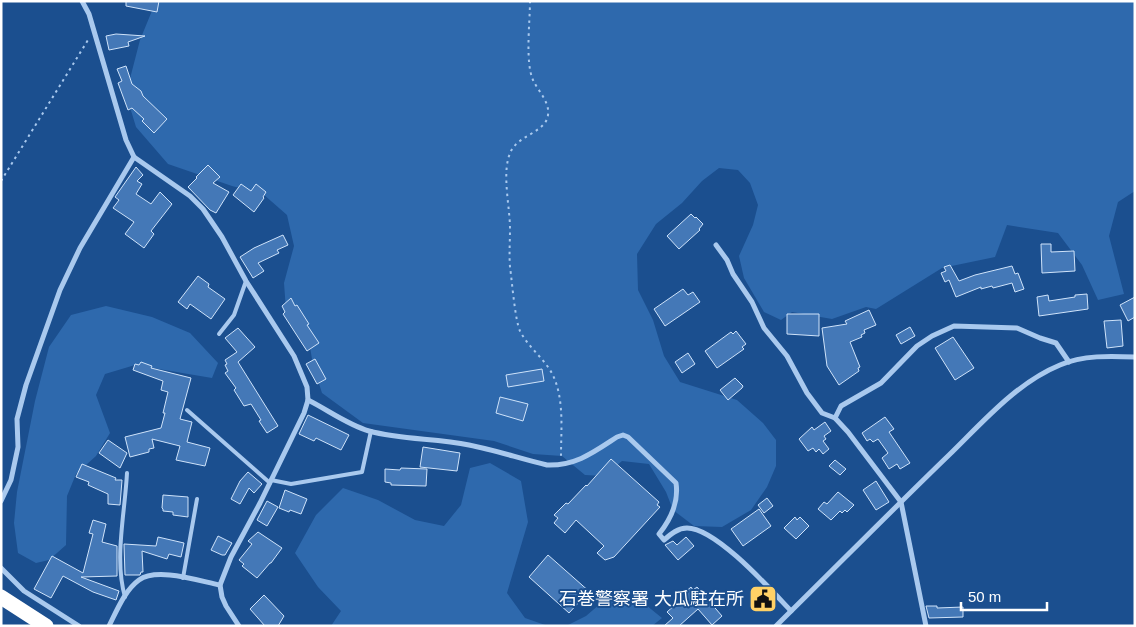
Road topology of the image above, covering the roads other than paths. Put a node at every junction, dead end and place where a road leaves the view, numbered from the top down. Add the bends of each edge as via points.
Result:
1 (85, 3) edge
2 (134, 157) junction
3 (716, 245) dead end
4 (246, 281) junction
5 (219, 334) dead end
6 (1135, 357) edge
7 (1069, 362) junction
8 (308, 400) junction
9 (187, 410) dead end
10 (834, 418) junction
11 (371, 431) junction
12 (127, 473) dead end
13 (270, 482) junction
14 (196, 499) dead end
15 (1, 501) edge
16 (901, 502) junction
17 (1, 568) edge
18 (183, 578) junction
19 (220, 585) junction
20 (1, 597) edge
21 (124, 597) junction
22 (791, 611) junction
23 (46, 626) edge
24 (79, 626) edge
25 (110, 626) edge
26 (239, 626) edge
27 (776, 626) edge
28 (926, 626) edge

1 - 2 street
2 - 4 street via 190,196 203,209
2 - 15 street via 80,248 60,290 26,385 17,419 18,447 11,480
3 - 10 street via 752,302 764,328 787,356 807,393 822,413
4 - 5 lane via 234,315
4 - 8 street via 294,356 307,387
6 - 7 street via 1084,358
7 - 10 street via 1056,343 1017,328 954,326 917,346 881,383 841,406
7 - 16 street via 1036,378 1014,394
8 - 11 street via 352,425
8 - 13 street
9 - 13 lane
10 - 16 street
11 - 13 lane via 362,472 291,484
11 - 22 street via 470,445 560,466 576,462 618,437 628,437 676,483 672,513 659,534 664,540 680,529 696,529 707,534 731,552
12 - 21 lane via 119,564
13 - 19 street
14 - 18 lane
16 - 22 street
16 - 28 street
17 - 24 street via 24,591
18 - 19 street
18 - 21 street via 150,575 139,580
19 - 26 street via 224,602
20 - 23 highway
21 - 25 street
22 - 27 street

